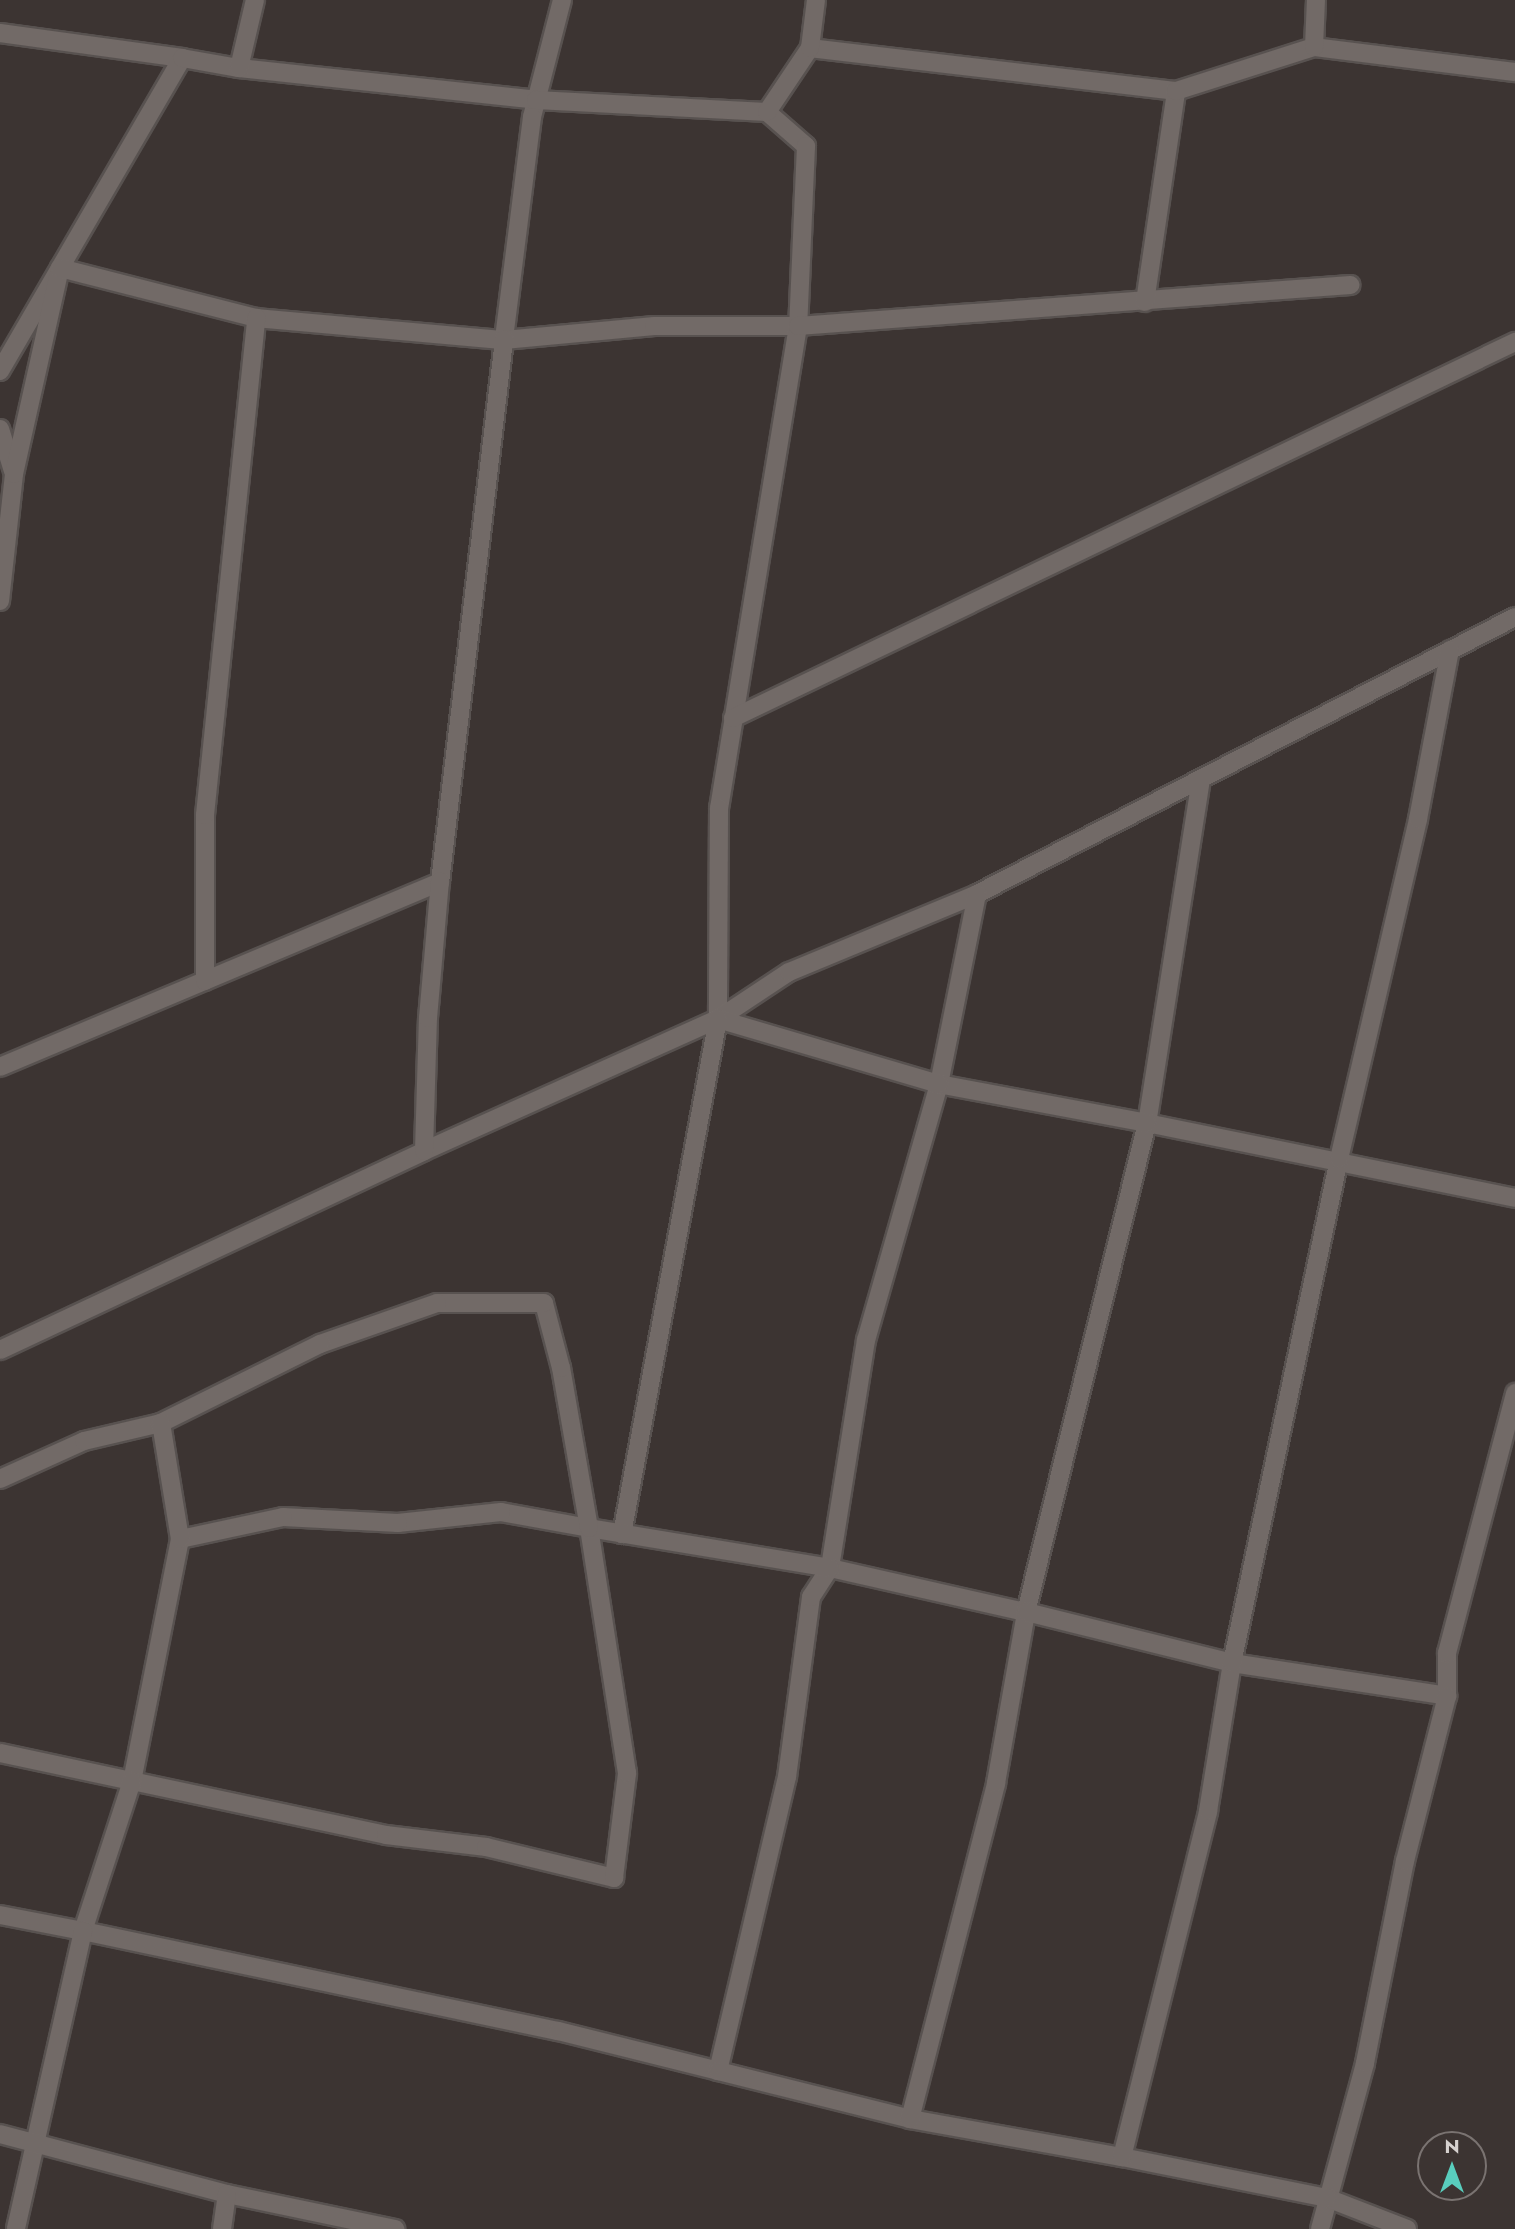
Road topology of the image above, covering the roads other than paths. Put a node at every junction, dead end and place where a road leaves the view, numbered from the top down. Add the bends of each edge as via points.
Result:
1 (255, 0) edge
2 (562, 0) edge
3 (816, 0) edge
4 (1316, 0) edge
5 (0, 33) edge
6 (1314, 47) junction
7 (810, 48) junction
8 (182, 58) junction
9 (239, 68) junction
10 (1515, 72) edge
11 (1176, 91) junction
12 (536, 100) junction
13 (767, 113) junction
14 (60, 268) junction
15 (1350, 285) dead end
16 (1145, 302) junction
17 (256, 318) junction
18 (798, 326) junction
19 (504, 340) junction
20 (1515, 342) edge
21 (0, 371) edge
22 (0, 429) edge
23 (14, 474) junction
24 (0, 601) edge
25 (1515, 617) edge
26 (1450, 650) junction
27 (733, 718) junction
28 (1201, 779) junction
29 (440, 882) junction
30 (977, 894) junction
31 (205, 981) junction
32 (718, 1019) junction
33 (0, 1067) edge
34 (939, 1084) junction
35 (1147, 1123) junction
36 (424, 1151) junction
37 (1339, 1159) junction
38 (1515, 1198) edge
39 (0, 1350) edge
40 (1515, 1393) edge
41 (161, 1423) junction
42 (0, 1479) edge
43 (589, 1528) junction
44 (622, 1534) junction
45 (180, 1539) junction
46 (830, 1569) junction
47 (1026, 1612) junction
48 (1232, 1663) junction
49 (1447, 1696) junction
50 (0, 1753) edge
51 (132, 1781) junction
52 (0, 1915) edge
53 (83, 1931) junction
54 (718, 2071) junction
55 (911, 2119) junction
56 (0, 2134) edge
57 (32, 2140) junction
58 (1122, 2157) junction
59 (227, 2194) junction
60 (1327, 2197) junction
61 (16, 2229) edge
62 (222, 2229) edge
63 (395, 2229) edge
64 (1320, 2229) edge
65 (1407, 2229) edge

1 - 9 street
2 - 12 street
3 - 7 street
4 - 6 street
5 - 8 street
6 - 10 street
6 - 11 street
7 - 11 street
7 - 13 street
8 - 9 street
8 - 14 street
9 - 12 street
11 - 16 street
12 - 13 street
12 - 19 street
13 - 18 street via 806,146
14 - 17 street
14 - 21 street
14 - 23 street
15 - 16 street
16 - 18 street
17 - 19 street
17 - 31 street via 205,815
18 - 19 street via 654,326
18 - 27 street
19 - 29 street
20 - 27 street
22 - 23 street
23 - 24 street
25 - 26 street
26 - 28 street
26 - 37 street via 1418,820
27 - 32 street via 719,808
28 - 30 street
28 - 35 street
29 - 31 street
29 - 36 street via 428,1018
30 - 32 street via 789,972
30 - 34 street
31 - 33 street
32 - 34 street
32 - 36 street
32 - 44 street
34 - 35 street
34 - 46 street via 866,1340
35 - 37 street
35 - 47 street
36 - 39 street
37 - 38 street
37 - 48 street
40 - 49 street via 1447,1653
41 - 42 street via 84,1441
41 - 43 street via 320,1344 437,1303 544,1303 561,1367
41 - 45 street
43 - 44 street
43 - 45 street via 501,1512 398,1523 283,1517
43 - 51 street via 627,1773 614,1878 486,1847 386,1835
44 - 46 street
45 - 51 street
46 - 47 street
46 - 54 street via 811,1597 787,1777
47 - 48 street
47 - 55 street via 996,1783
48 - 49 street
48 - 58 street via 1208,1811
49 - 60 street via 1405,1861 1365,2063
50 - 51 street
51 - 53 street
52 - 53 street
53 - 54 street via 558,2031
53 - 57 street
54 - 55 street
55 - 58 street
56 - 57 street
57 - 59 street
57 - 61 street
58 - 60 street
59 - 62 street
59 - 63 street
60 - 64 street
60 - 65 street

